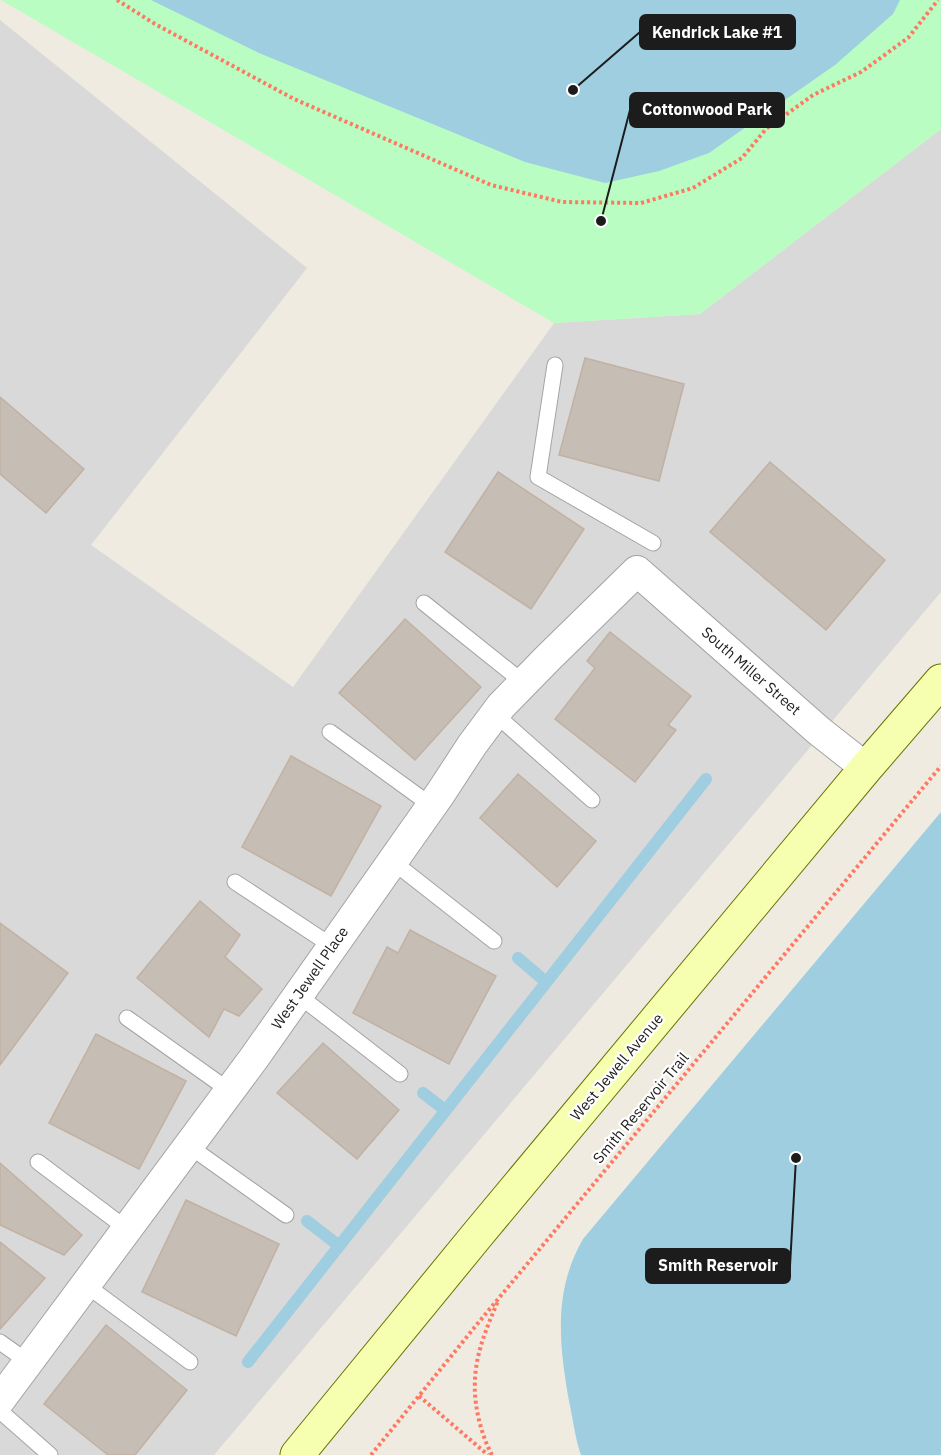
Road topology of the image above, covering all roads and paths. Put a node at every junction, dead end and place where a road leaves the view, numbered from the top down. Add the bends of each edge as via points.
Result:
1 (117, 0) edge
2 (938, 0) edge
3 (555, 365) dead end
4 (653, 543) dead end
5 (637, 571) joint
6 (424, 603) dead end
7 (941, 681) edge
8 (524, 683) junction
9 (495, 714) junction
10 (330, 732) dead end
11 (941, 766) edge
12 (866, 768) junction
13 (592, 800) dead end
14 (432, 806) junction
15 (392, 861) junction
16 (235, 882) dead end
17 (494, 941) dead end
18 (332, 946) junction
19 (298, 996) junction
20 (128, 1017) dead end
21 (400, 1074) dead end
22 (230, 1090) junction
23 (189, 1146) junction
24 (38, 1162) dead end
25 (286, 1215) dead end
26 (127, 1229) junction
27 (86, 1285) junction
28 (501, 1295) junction
29 (0, 1341) edge
30 (28, 1362) junction
31 (190, 1362) dead end
32 (419, 1396) junction
33 (0, 1400) edge
34 (0, 1411) edge
35 (50, 1455) edge
36 (297, 1455) edge
37 (371, 1455) edge
38 (490, 1455) edge

1 - 2 path via 294,99 491,185 562,202 641,203 693,188 742,158 766,129 813,95 861,72 908,38
3 - 4 lane via 538,477
5 - 8 street, West Jewell Place
5 - 12 street, South Miller Street
6 - 8 lane
7 - 12 main road, West Jewell Avenue
8 - 9 street, West Jewell Place
9 - 13 lane
9 - 14 street, West Jewell Place
10 - 14 lane
11 - 28 path, Smith Reservoir Trail
12 - 36 main road, West Jewell Avenue
14 - 15 street, West Jewell Place
15 - 17 lane
15 - 18 street, West Jewell Place
16 - 18 lane
18 - 19 street, West Jewell Place
19 - 21 lane
19 - 22 street, West Jewell Place
20 - 22 lane
22 - 23 street, West Jewell Place
23 - 25 lane
23 - 26 street, West Jewell Place
24 - 26 lane
26 - 27 street, West Jewell Place
27 - 30 street, West Jewell Place
27 - 31 lane
28 - 32 path, Smith Reservoir Trail
28 - 38 path via 475,1367 475,1403
29 - 30 lane
30 - 33 street, West Jewell Place
32 - 37 path, Smith Reservoir Trail
32 - 38 path
34 - 35 lane

